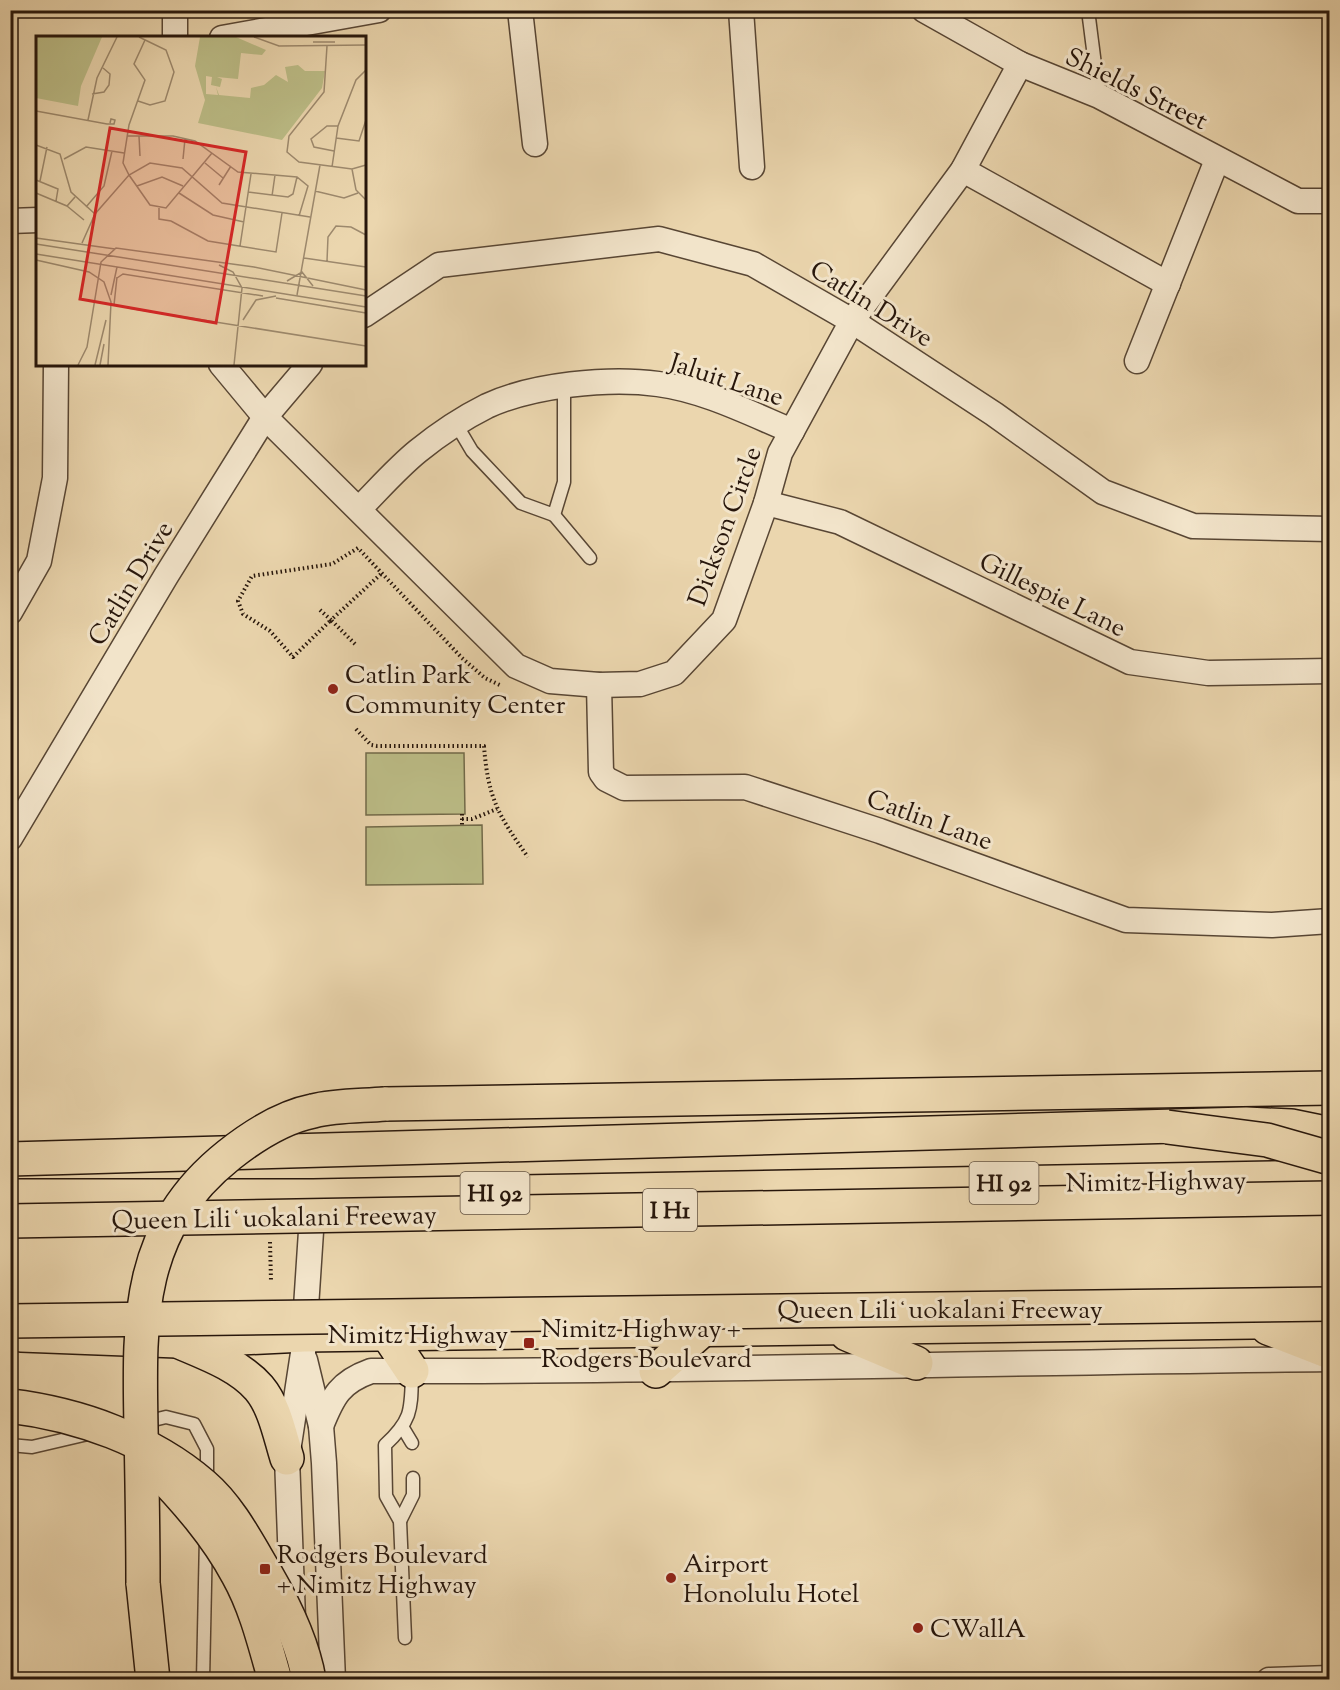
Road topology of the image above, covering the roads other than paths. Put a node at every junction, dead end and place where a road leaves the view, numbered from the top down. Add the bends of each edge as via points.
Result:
1 (175, 10) edge
2 (379, 10) edge
3 (520, 10) edge
4 (741, 10) edge
5 (924, 10) edge
6 (1088, 10) edge
7 (292, 32) edge
8 (175, 36) edge
9 (245, 36) edge
10 (1020, 64) junction
11 (1099, 96) junction
12 (535, 144) dead end
13 (1217, 160) junction
14 (752, 167) dead end
15 (963, 170) junction
16 (1329, 201) edge
17 (36, 220) edge
18 (10, 221) edge
19 (1168, 284) junction
20 (366, 314) edge
21 (852, 321) junction
22 (1137, 361) dead end
23 (56, 366) edge
24 (223, 366) edge
25 (308, 366) edge
26 (564, 387) junction
27 (265, 417) junction
28 (456, 424) junction
29 (792, 431) junction
30 (766, 503) junction
31 (359, 509) junction
32 (554, 515) junction
33 (1329, 529) edge
34 (590, 558) dead end
35 (10, 612) edge
36 (1329, 671) edge
37 (600, 685) junction
38 (10, 838) edge
39 (1329, 921) edge
40 (1329, 1088) edge
41 (1167, 1127) junction
42 (1329, 1134) edge
43 (10, 1159) edge
44 (1326, 1180) edge
45 (10, 1196) edge
46 (313, 1196) junction
47 (10, 1221) edge
48 (1329, 1304) edge
49 (10, 1320) edge
50 (1329, 1321) edge
51 (1252, 1322) junction
52 (837, 1330) junction
53 (700, 1332) junction
54 (10, 1335) edge
55 (388, 1335) junction
56 (177, 1341) junction
57 (304, 1344) junction
58 (1329, 1352) edge
59 (1329, 1359) edge
60 (916, 1363) junction
61 (412, 1371) junction
62 (656, 1371) junction
63 (10, 1406) edge
64 (321, 1426) junction
65 (403, 1428) junction
66 (126, 1439) junction
67 (412, 1443) dead end
68 (10, 1445) edge
69 (287, 1458) junction
70 (412, 1478) dead end
71 (400, 1521) junction
72 (143, 1583) junction
73 (405, 1638) dead end
74 (1329, 1678) edge
75 (134, 1680) edge
76 (153, 1680) edge
77 (203, 1680) edge
78 (275, 1680) edge
79 (295, 1680) edge
80 (309, 1680) edge
81 (333, 1680) edge
82 (1269, 1680) edge

1 - 8 street
2 - 7 street
3 - 12 street
4 - 14 street
5 - 10 street, Shields Street
6 - 11 lane
7 - 9 street
10 - 11 street, Shields Street
10 - 15 street, Dickson Circle
11 - 13 street, Shields Street
13 - 16 street, Shields Street via 1298,201
13 - 19 street
15 - 19 street
15 - 21 street, Dickson Circle
17 - 18 street
19 - 22 street
20 - 21 street, Catlin Drive via 439,265 659,239 753,264
21 - 29 street, Dickson Circle
21 - 33 street, Catlin Drive via 994,414 1103,492 1193,526
23 - 35 street via 55,478 39,561
24 - 27 street, Dickson Circle
25 - 27 street, Catlin Drive
26 - 28 street, Jaluit Lane via 488,406
26 - 29 street, Jaluit Lane via 659,384 716,399
26 - 32 lane via 564,482
27 - 31 street, Dickson Circle
27 - 38 street, Catlin Drive
28 - 31 street, Jaluit Lane via 417,452
28 - 32 lane via 472,451 521,504
29 - 30 street, Dickson Circle via 780,453
30 - 36 street, Gillespie Lane via 840,522 1130,662 1208,673
30 - 37 street, Dickson Circle via 724,620 674,674 640,684
31 - 37 street, Dickson Circle via 516,666 550,681
32 - 34 lane
37 - 39 street, Catlin Lane via 601,772 624,788 745,787 1126,920 1272,925
40 - 72 main road, bridge via 385,1104 312,1111 254,1135 203,1176 162,1238 148,1276 140,1351
41 - 42 main road, bridge via 1291,1126
41 - 43 main road, bridge
41 - 44 main road, bridge via 1267,1140
44 - 46 main road, Nimitz Highway / HI 92
44 - 47 main road, Queen Liliʻuokalani Freeway / I H1, bridge
45 - 46 main road, Nimitz Highway / HI 92
46 - 57 street
48 - 49 main road, Queen Liliʻuokalani Freeway, bridge
50 - 51 main road, Nimitz Highway
51 - 52 main road, Nimitz Highway
51 - 58 main road
52 - 53 main road, Nimitz Highway
52 - 60 main road
53 - 55 main road, Nimitz Highway
53 - 62 main road
54 - 56 main road, Nimitz Highway
55 - 57 main road, Nimitz Highway
55 - 61 main road
56 - 57 main road, Nimitz Highway
56 - 69 main road via 234,1369 260,1389
57 - 64 street
57 - 69 street
59 - 60 street
60 - 62 street
61 - 62 street
61 - 64 street via 371,1371 349,1379 330,1403
61 - 65 lane via 412,1405
63 - 66 main road, bridge via 86,1421
64 - 81 street
65 - 67 lane
65 - 71 lane via 385,1445 386,1496
66 - 78 main road, bridge via 201,1518 239,1576 260,1626
66 - 80 main road, bridge via 204,1485 239,1529 277,1594 307,1666
68 - 77 lane via 32,1447 166,1417 194,1424 207,1449
69 - 79 street
70 - 71 lane via 413,1496
71 - 73 lane
72 - 75 main road
72 - 76 main road
74 - 82 street

